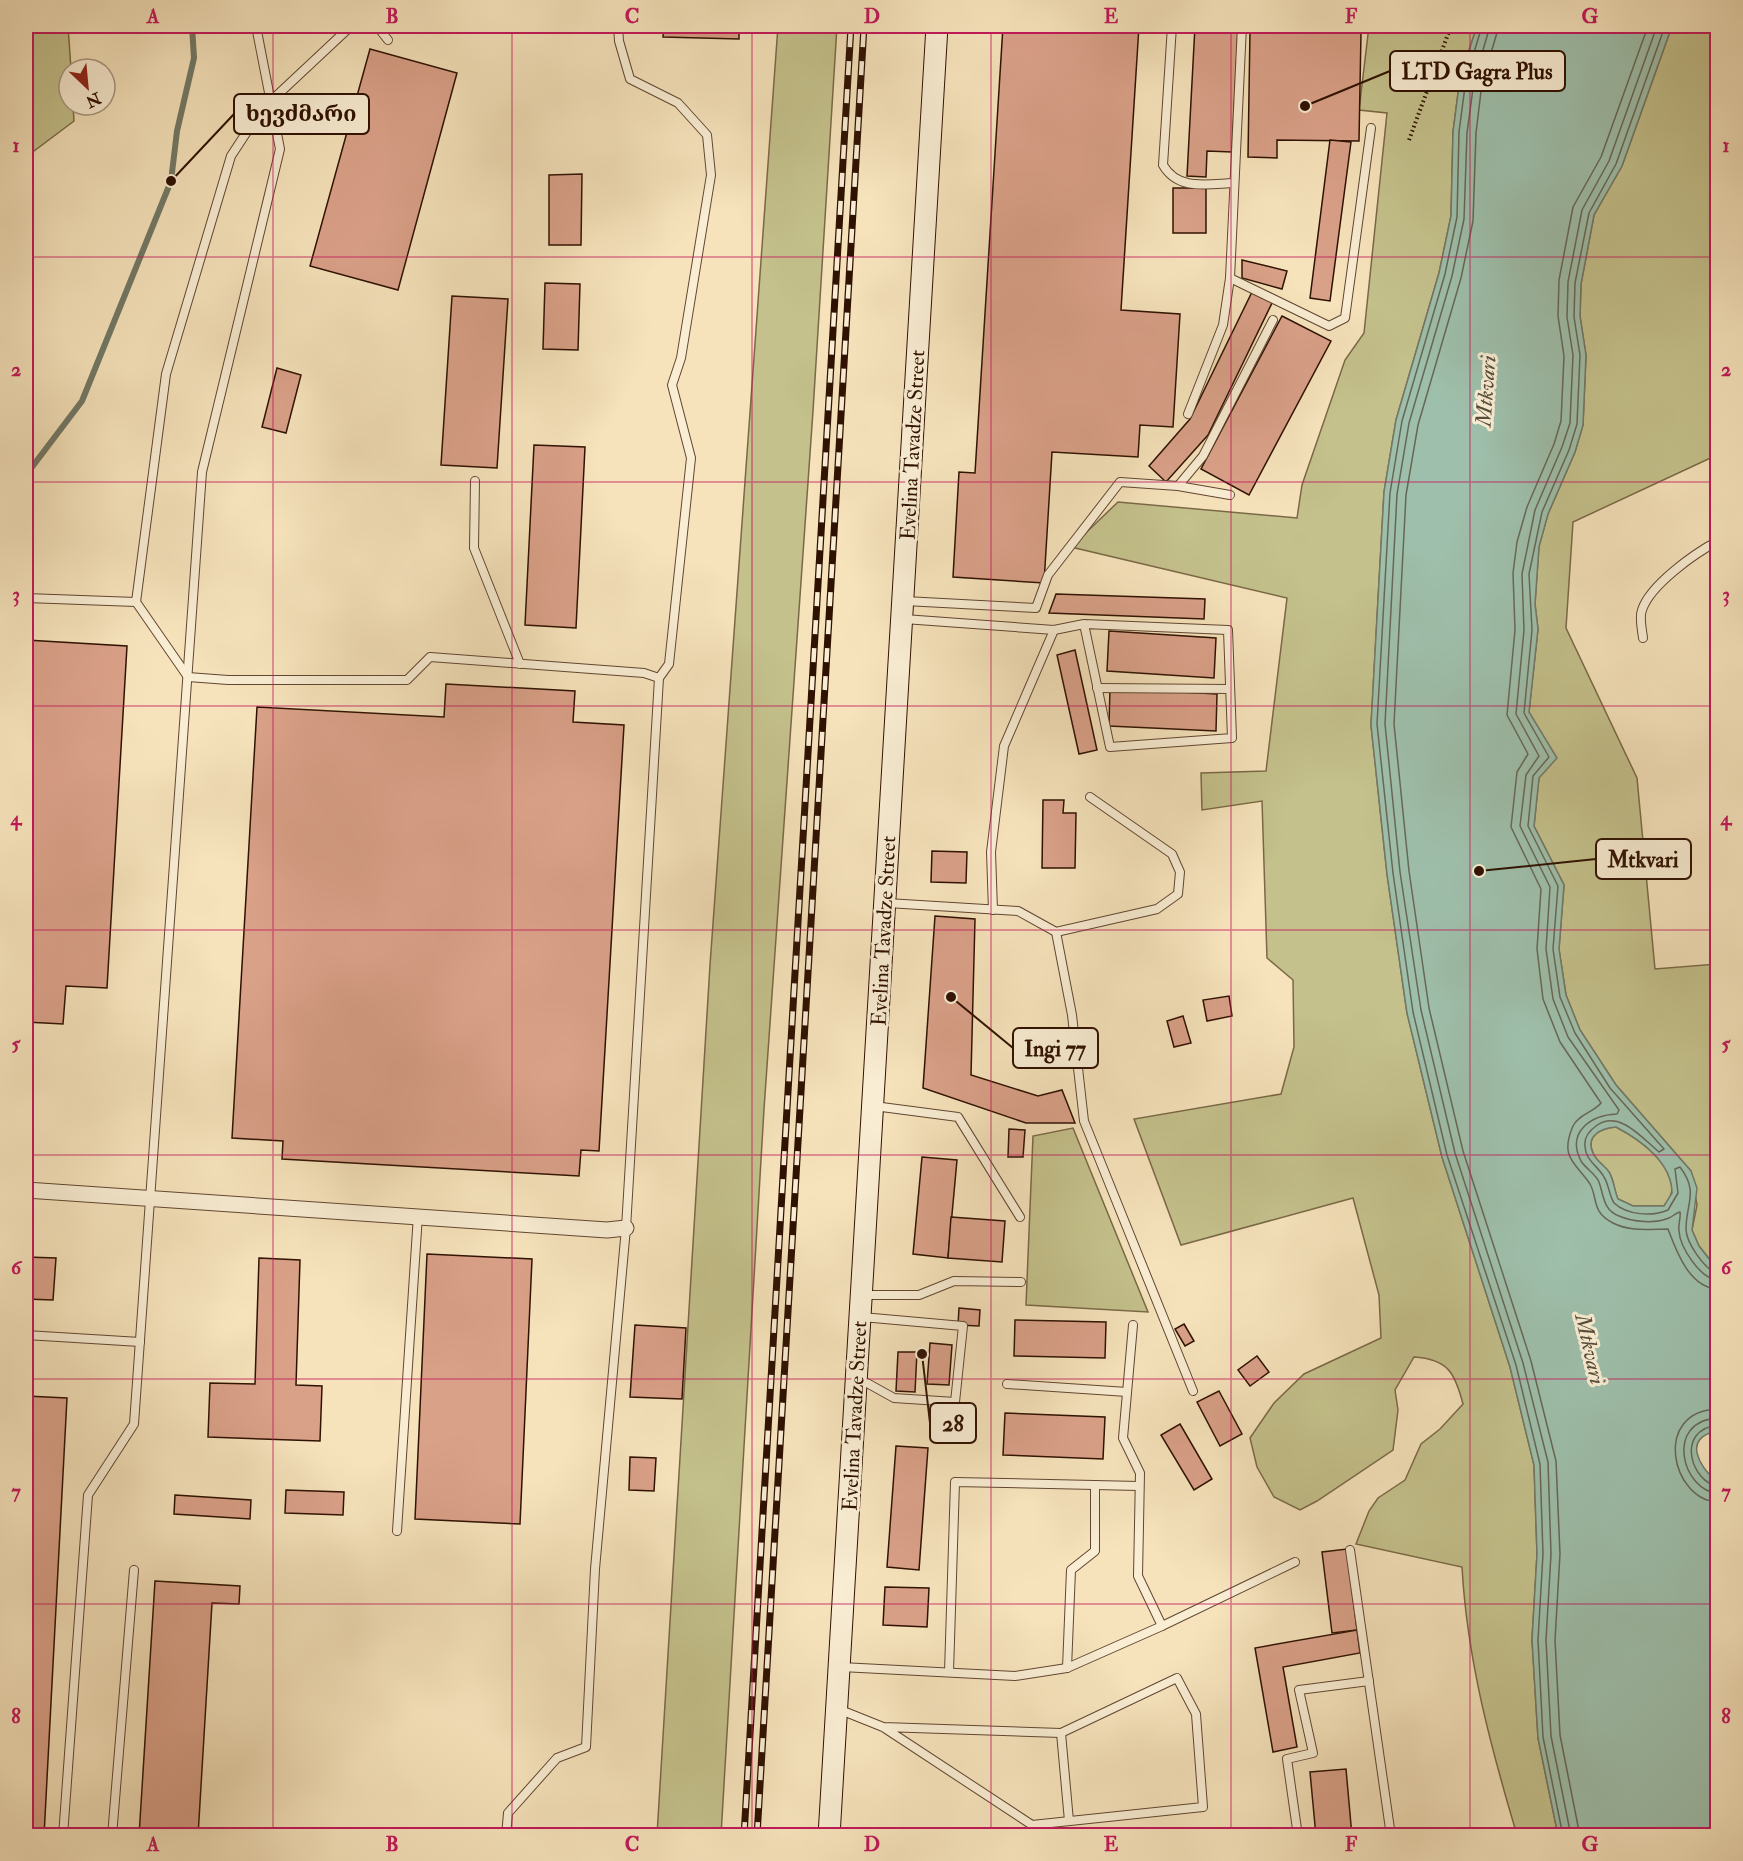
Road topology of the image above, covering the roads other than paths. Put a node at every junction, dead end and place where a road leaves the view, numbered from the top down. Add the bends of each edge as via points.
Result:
1 (256, 26) edge
2 (351, 26) edge
3 (377, 26) edge
4 (618, 26) edge
5 (937, 26) edge
6 (1172, 26) edge
7 (1242, 26) edge
8 (388, 40) dead end
9 (273, 100) junction
10 (1371, 128) dead end
11 (1234, 183) junction
12 (1230, 278) junction
13 (1273, 320) dead end
14 (1188, 414) dead end
15 (475, 480) dead end
16 (1178, 486) junction
17 (1230, 495) dead end
18 (1718, 541) edge
19 (26, 598) edge
20 (136, 602) junction
21 (903, 610) junction
22 (1084, 624) junction
23 (1054, 630) junction
24 (1643, 638) dead end
25 (520, 664) junction
26 (188, 677) junction
27 (659, 678) junction
28 (1096, 688) junction
29 (1230, 689) junction
30 (1090, 797) dead end
31 (886, 903) junction
32 (993, 910) junction
33 (1056, 932) junction
34 (873, 1106) junction
35 (26, 1190) edge
36 (151, 1199) junction
37 (418, 1215) junction
38 (1020, 1217) dead end
39 (626, 1228) junction
40 (1022, 1282) dead end
41 (862, 1295) junction
42 (861, 1317) junction
43 (1133, 1325) dead end
44 (26, 1335) edge
45 (140, 1342) junction
46 (857, 1378) junction
47 (1007, 1384) dead end
48 (1193, 1391) dead end
49 (1127, 1392) junction
50 (1095, 1485) junction
51 (1140, 1486) junction
52 (398, 1531) dead end
53 (1350, 1550) dead end
54 (1295, 1562) dead end
55 (134, 1570) dead end
56 (1162, 1626) junction
57 (840, 1667) junction
58 (1067, 1668) junction
59 (949, 1672) junction
60 (1369, 1681) junction
61 (837, 1708) junction
62 (883, 1727) junction
63 (1061, 1733) junction
64 (1069, 1821) junction
65 (63, 1836) edge
66 (112, 1836) edge
67 (506, 1836) edge
68 (829, 1836) edge
69 (1298, 1836) edge
70 (1391, 1836) edge

1 - 9 lane
2 - 9 lane
3 - 8 lane
4 - 27 lane via 630,79 678,103 707,135 711,175 681,358 672,385 691,458 669,664
5 - 21 main road, Evelina Tavadze Street
6 - 11 lane via 1162,165 1183,184
7 - 11 lane
9 - 20 lane via 231,156 166,374
9 - 26 lane via 280,149 202,472
10 - 12 lane via 1345,318 1329,326
11 - 12 lane
12 - 14 lane via 1223,325
13 - 16 lane via 1203,456
15 - 25 lane via 474,549
16 - 17 lane
16 - 21 lane via 1120,482 1048,575 1036,608
18 - 24 lane via 1698,551 1654,590 1641,612
19 - 20 lane
20 - 26 lane
21 - 23 lane
21 - 31 main road, Evelina Tavadze Street
22 - 23 lane
22 - 28 lane
22 - 29 lane via 1228,630
23 - 32 lane via 1004,746 992,852
25 - 26 lane via 430,657 407,680
25 - 27 lane via 644,673
26 - 36 lane
27 - 39 lane
28 - 29 lane
28 - 29 lane via 1110,747 1232,738
30 - 33 lane via 1172,854 1180,872 1178,894 1157,909
31 - 32 lane
31 - 34 main road, Evelina Tavadze Street
32 - 33 lane via 1018,911
33 - 48 lane via 1072,1015 1084,1121
34 - 38 lane via 958,1117
34 - 41 main road, Evelina Tavadze Street
35 - 36 street
36 - 37 street
36 - 45 lane
37 - 39 street via 608,1230
37 - 52 lane
39 - 67 lane via 596,1569 586,1747 557,1758 508,1813
40 - 41 lane via 954,1281 919,1295
41 - 42 main road, Evelina Tavadze Street
42 - 46 main road, Evelina Tavadze Street
42 - 46 lane via 963,1326 955,1402 894,1398
43 - 49 lane
44 - 45 lane
45 - 65 lane via 134,1424 88,1495
46 - 57 main road, Evelina Tavadze Street
47 - 49 lane
49 - 51 lane via 1123,1438 1140,1473
50 - 51 lane
50 - 58 lane via 1095,1551 1071,1569
50 - 59 lane via 955,1482
51 - 56 lane via 1138,1576
53 - 60 lane
54 - 56 lane
55 - 66 lane
56 - 58 lane
57 - 59 lane
57 - 61 main road, Evelina Tavadze Street
58 - 59 lane via 1016,1676
60 - 69 lane via 1299,1690 1313,1754 1287,1759
60 - 70 lane
61 - 62 lane
61 - 68 main road, Evelina Tavadze Street
62 - 63 lane
62 - 64 lane via 1032,1825
63 - 64 lane
63 - 64 lane via 1178,1678 1196,1714 1203,1807

